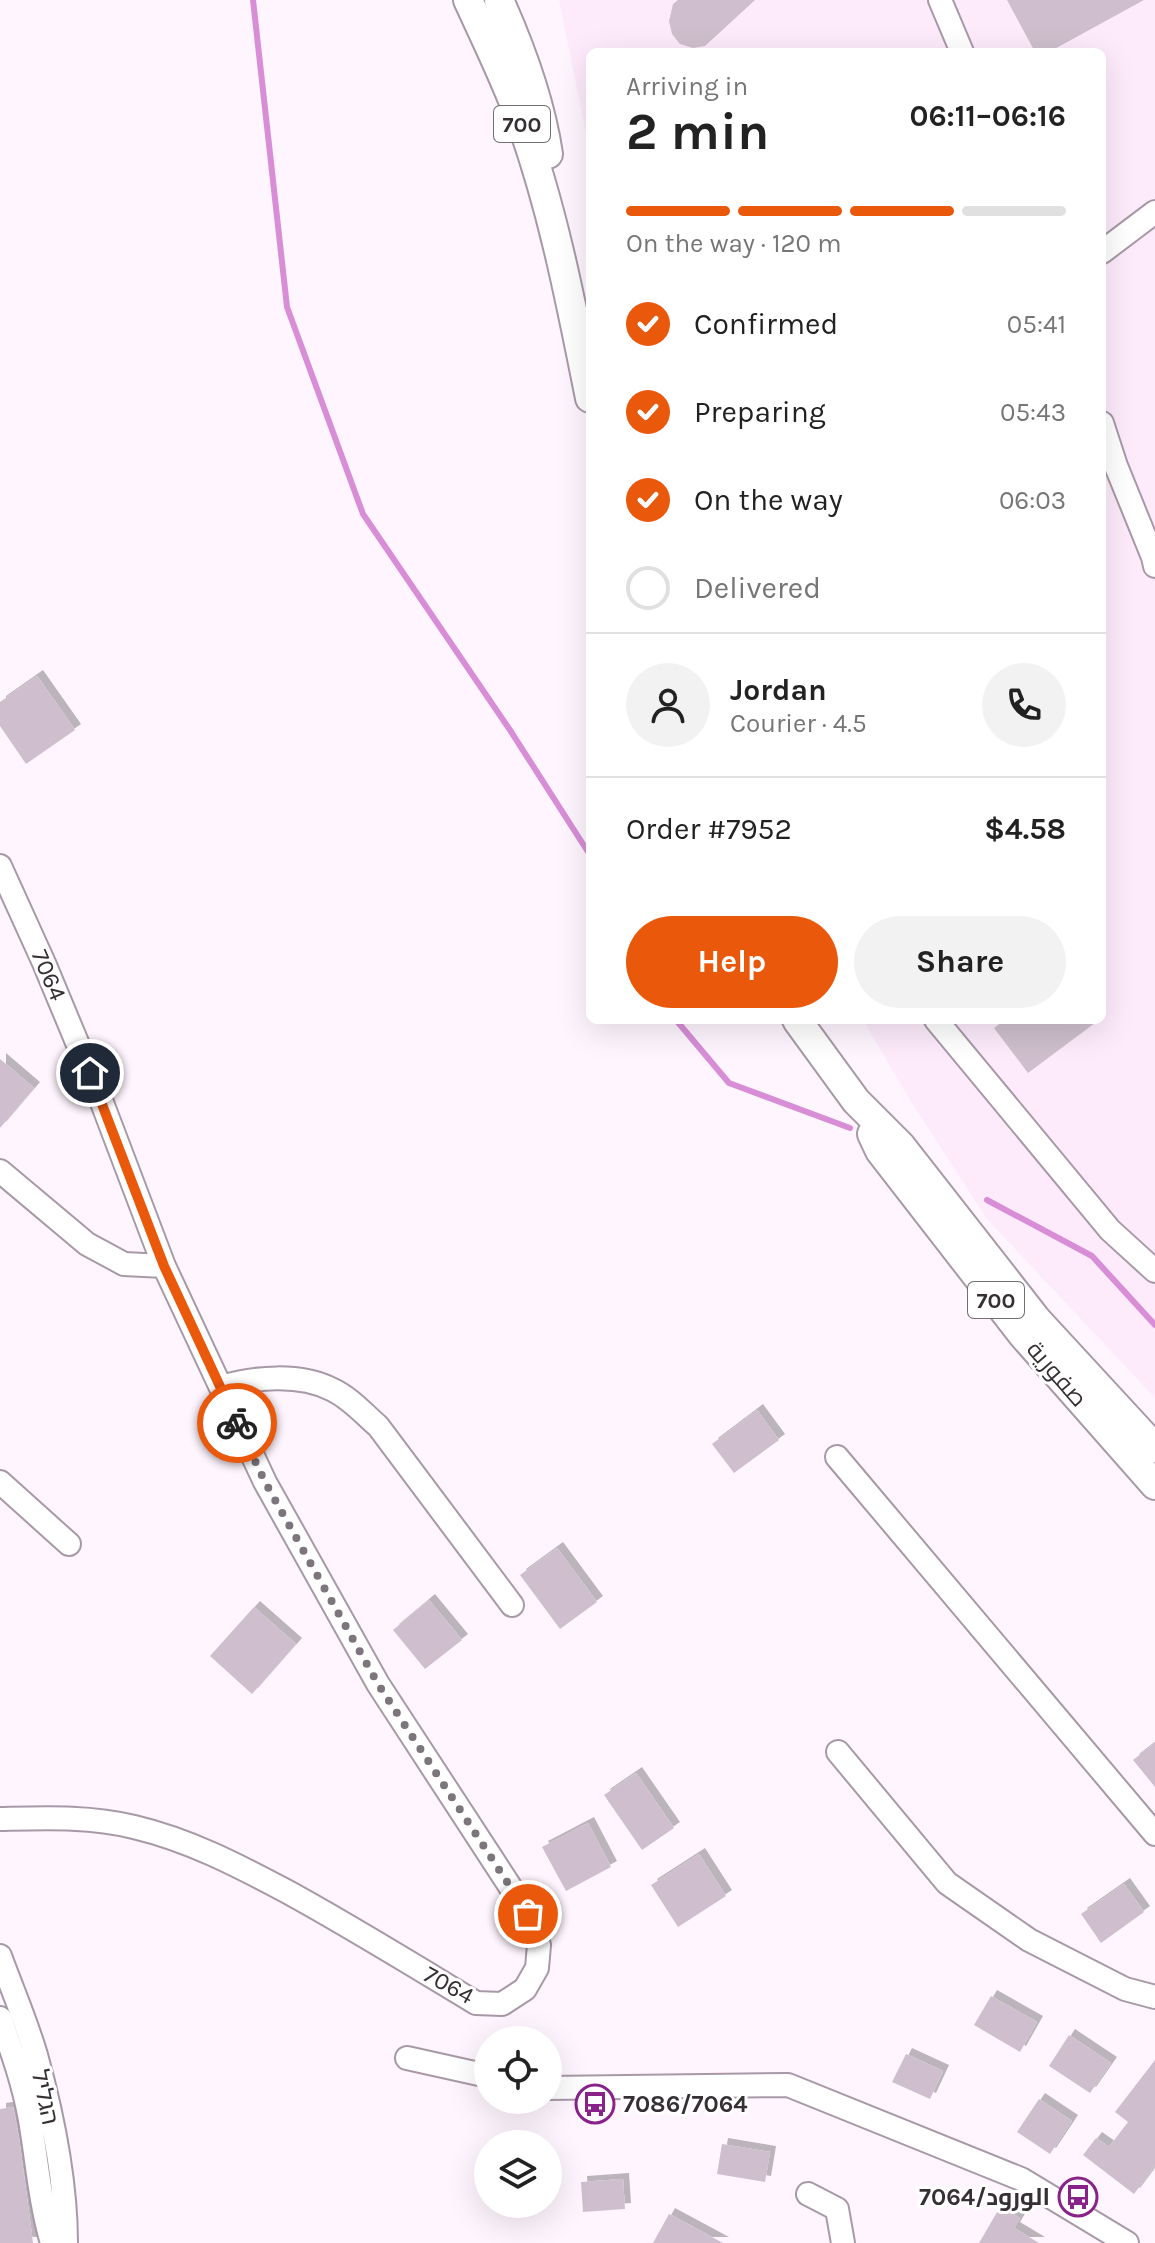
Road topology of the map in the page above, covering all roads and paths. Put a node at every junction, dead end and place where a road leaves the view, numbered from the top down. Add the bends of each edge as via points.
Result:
1 (468, 0) edge
2 (499, 0) edge
3 (940, 0) edge
4 (960, 48) edge
5 (1155, 212) edge
6 (1106, 249) edge
7 (561, 254) junction
8 (586, 378) edge
9 (1106, 450) edge
10 (1109, 470) edge
11 (1155, 566) edge
12 (0, 866) edge
13 (800, 1024) edge
14 (939, 1024) edge
15 (856, 1101) junction
16 (0, 1171) edge
17 (164, 1266) junction
18 (1155, 1271) edge
19 (221, 1387) junction
20 (1155, 1448) edge
21 (837, 1457) dead end
22 (0, 1482) edge
23 (1155, 1485) edge
24 (69, 1544) dead end
25 (512, 1605) dead end
26 (838, 1752) dead end
27 (0, 1819) edge
28 (1155, 1834) edge
29 (0, 1956) edge
30 (1155, 1997) edge
31 (0, 2018) edge
32 (407, 2058) dead end
33 (474, 2073) edge
34 (562, 2088) edge
35 (808, 2194) dead end
36 (52, 2243) edge
37 (66, 2243) edge
38 (843, 2243) edge
39 (1127, 2243) edge

1 - 7 main road, 700 via 519,115
2 - 7 main road, 700 via 545,135
3 - 4 street
5 - 6 street
7 - 8 main road, 700
9 - 10 street
10 - 11 street
12 - 17 street, 7064 via 101,1100
13 - 15 main road, صفورية / 700
14 - 18 street via 1110,1230
15 - 20 main road, صفورية / 700 via 901,1146 1037,1320
15 - 23 main road, صفورية / 700 via 880,1151 1022,1334
16 - 17 street via 87,1244 124,1264
17 - 19 street, 7064
19 - 25 street via 274,1378 305,1382 333,1390 354,1405 378,1426
19 - 27 street, 7064 via 265,1482 378,1684 528,1914 539,1945 537,1968 525,1989 502,2004 476,2003 319,1909 182,1841 132,1826 66,1818
21 - 28 street
22 - 24 street
26 - 30 street via 947,1883 1029,1940 1125,1989
29 - 37 street, הגליל via 35,2052 50,2112
31 - 36 street, הגליל via 29,2116
32 - 33 street
34 - 39 street via 788,2085 1021,2179
35 - 38 street via 837,2209

